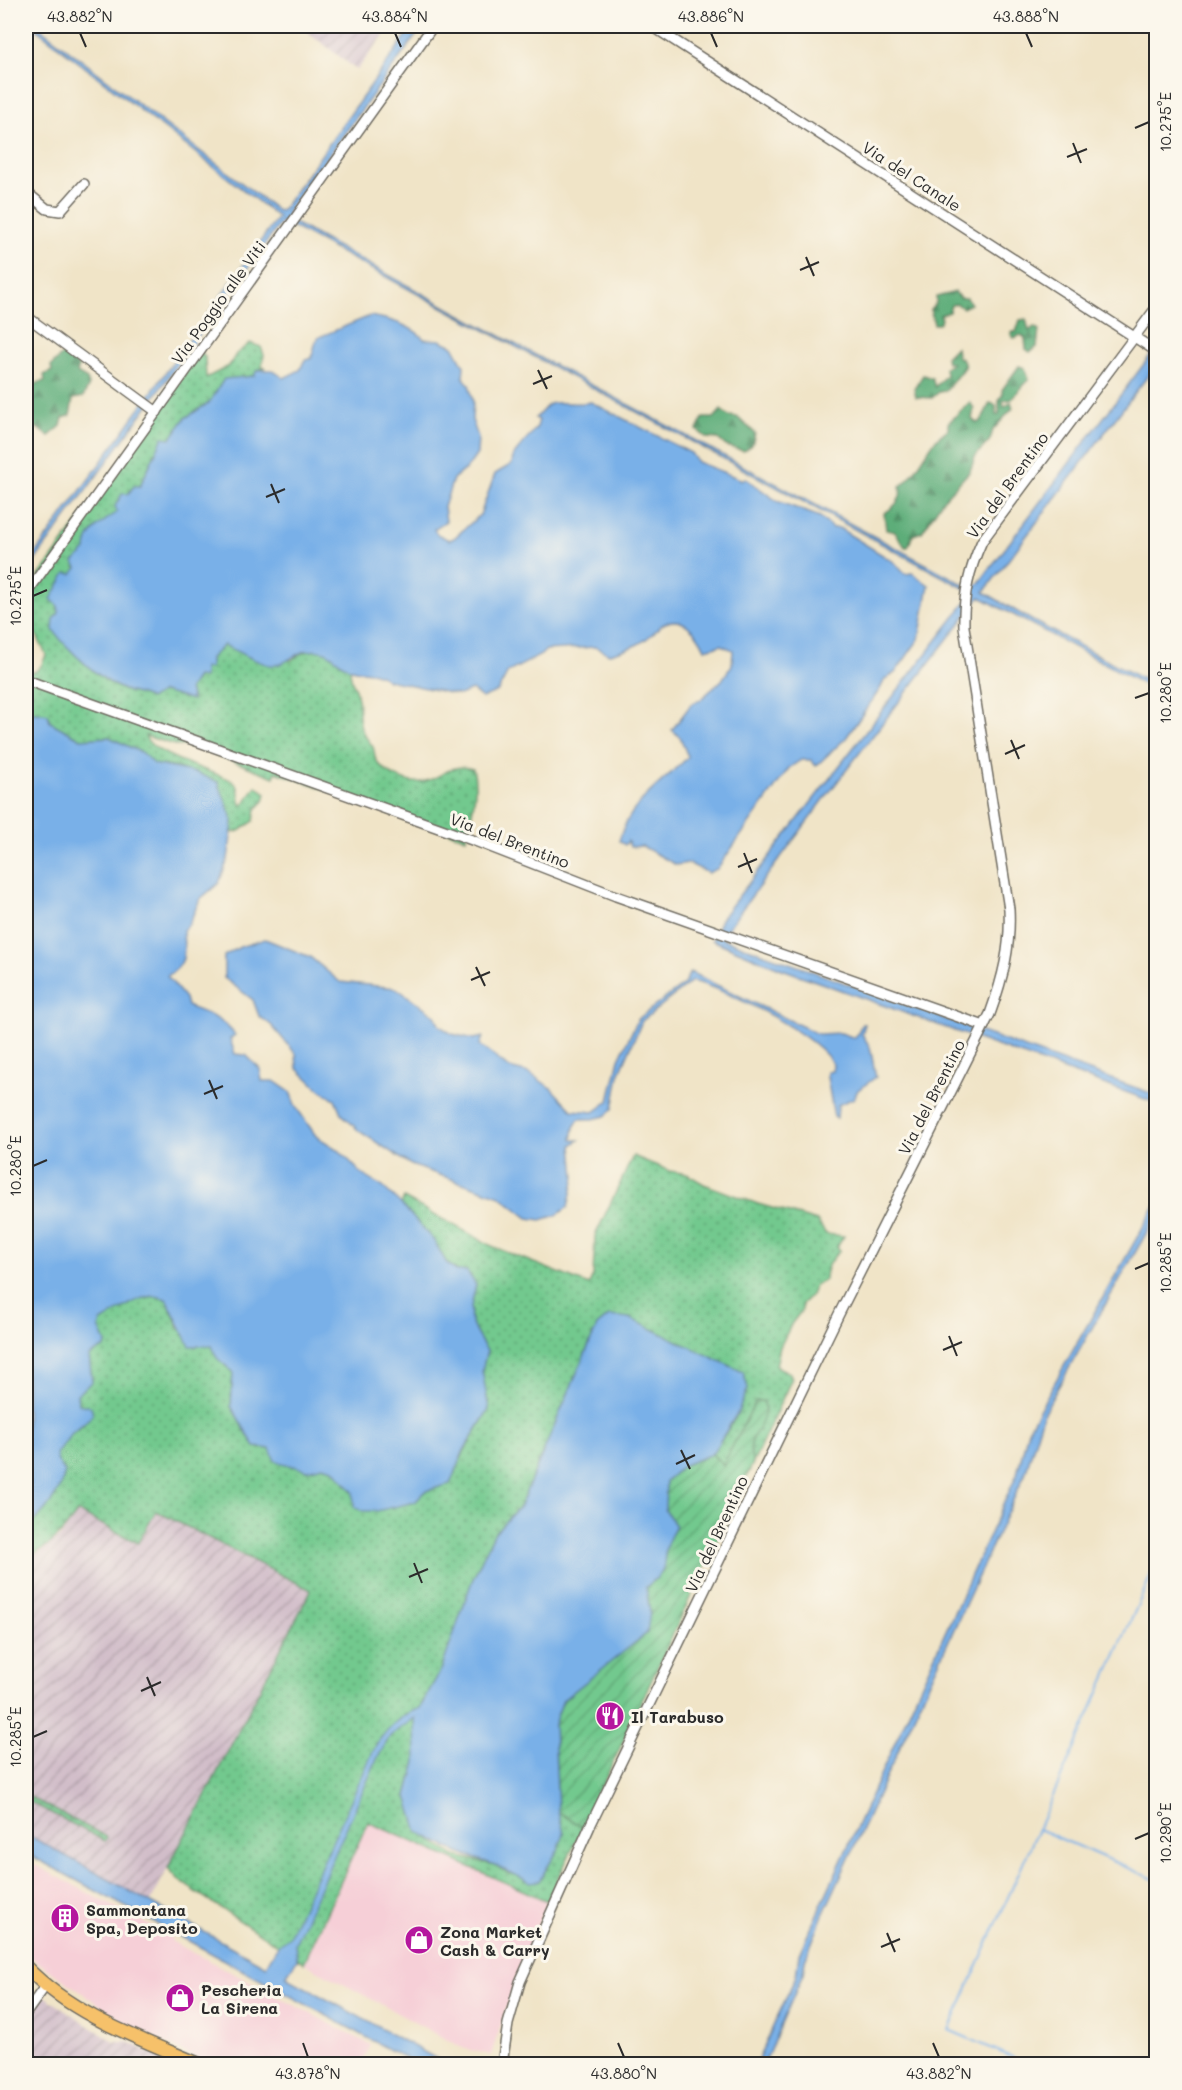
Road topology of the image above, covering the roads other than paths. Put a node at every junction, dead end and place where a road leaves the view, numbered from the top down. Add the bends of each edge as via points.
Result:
1 (433, 26) edge
2 (652, 26) edge
3 (84, 184) dead end
4 (26, 192) edge
5 (1156, 308) edge
6 (26, 316) edge
7 (1135, 337) junction
8 (1154, 349) edge
9 (150, 407) junction
10 (26, 594) edge
11 (26, 680) edge
12 (983, 1028) junction
13 (26, 1966) edge
14 (46, 1985) junction
15 (26, 2013) edge
16 (199, 2064) edge
17 (502, 2064) edge

1 - 9 street, Via Poggio alle Viti via 287,230
2 - 7 street, Via del Canale
3 - 4 street via 60,212 51,211
5 - 7 street, Via del Brentino
6 - 9 street
7 - 8 street, Via del Canale
7 - 12 street, Via del Brentino via 982,541 970,567 963,604 964,627 1009,909 1010,937 1004,975
9 - 10 street, Via Poggio alle Viti
11 - 12 street, Via del Brentino
12 - 17 street, Via del Brentino via 590,1826 520,1982
13 - 14 main road
14 - 15 street
14 - 16 main road via 110,2026

